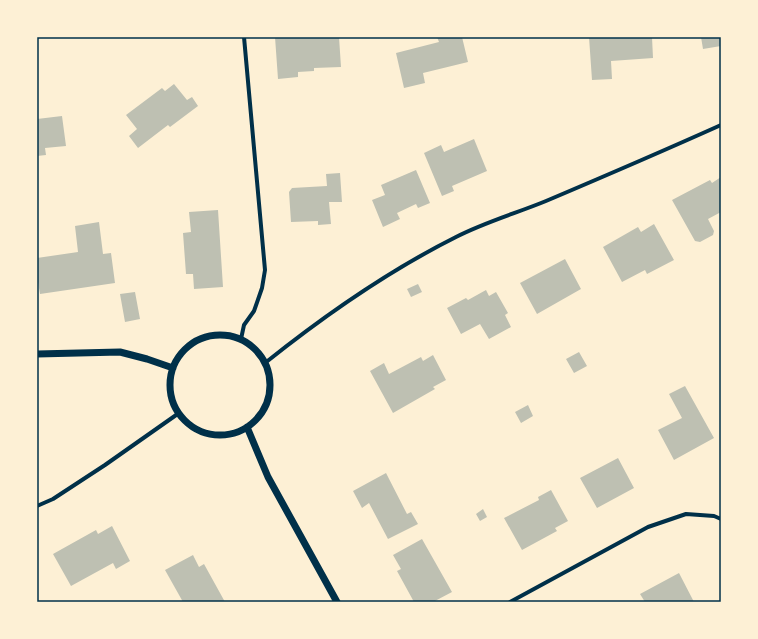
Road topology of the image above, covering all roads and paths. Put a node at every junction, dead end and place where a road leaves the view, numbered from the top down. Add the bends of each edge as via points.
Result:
1 (244, 37) edge
2 (721, 126) edge
3 (241, 339) junction
4 (37, 354) edge
5 (265, 363) junction
6 (173, 368) junction
7 (179, 413) junction
8 (247, 427) junction
9 (37, 506) edge
10 (721, 519) edge
11 (337, 602) edge
12 (510, 602) edge

1 - 3 street via 265,270 254,311 244,325
2 - 5 street via 458,236 414,258 358,294
3 - 5 street via 256,350
3 - 6 street via 228,335 213,335 198,340 179,356
4 - 6 street via 120,352
5 - 8 street via 269,376 268,401 260,415
6 - 7 street via 170,388
7 - 8 street via 194,427 217,435 229,434
7 - 9 street via 105,465
8 - 11 street via 268,477
10 - 12 street via 686,514 648,528

